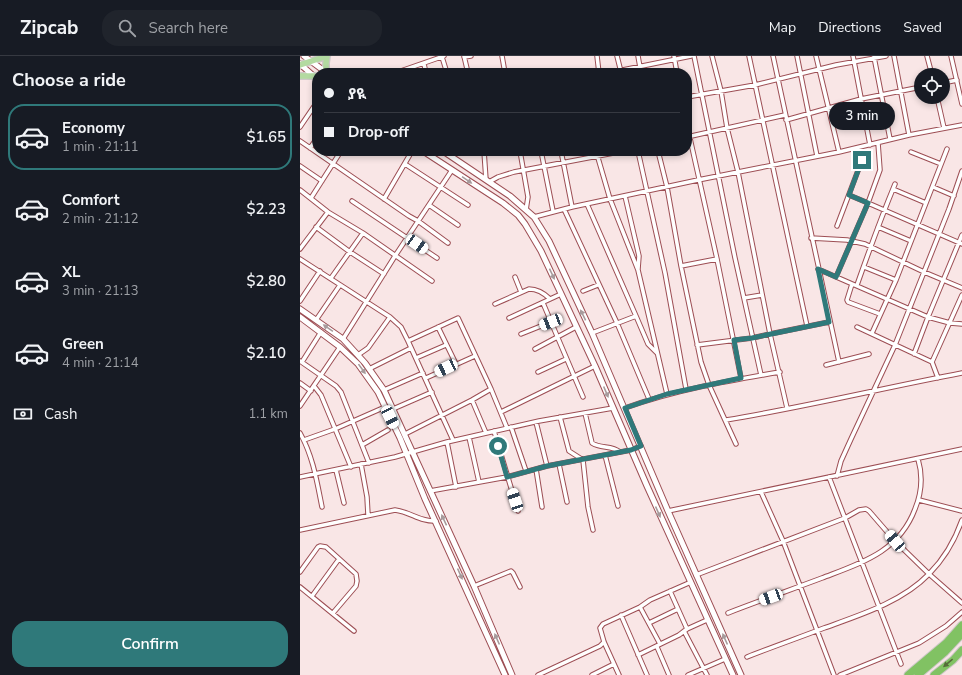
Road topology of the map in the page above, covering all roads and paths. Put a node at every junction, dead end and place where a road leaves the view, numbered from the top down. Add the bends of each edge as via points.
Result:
1 (304, 56) edge
2 (327, 56) edge
3 (443, 56) edge
4 (471, 56) edge
5 (502, 56) edge
6 (597, 56) edge
7 (617, 56) edge
8 (638, 56) edge
9 (691, 56) edge
10 (694, 56) edge
11 (712, 56) edge
12 (749, 56) edge
13 (773, 56) edge
14 (797, 56) edge
15 (816, 56) edge
16 (853, 56) edge
17 (886, 56) edge
18 (894, 56) edge
19 (927, 56) edge
20 (951, 56) edge
21 (464, 57) edge
22 (874, 57) edge
23 (675, 58) edge
24 (854, 61) junction
25 (311, 62) junction
26 (424, 64) junction
27 (300, 65) edge
28 (640, 67) junction
29 (320, 68) edge
30 (327, 68) edge
31 (414, 68) edge
32 (425, 68) edge
33 (446, 68) edge
34 (467, 68) edge
35 (504, 68) edge
36 (598, 68) edge
37 (620, 68) edge
38 (636, 68) edge
39 (676, 68) edge
40 (930, 68) edge
41 (819, 69) junction
42 (801, 74) junction
43 (312, 75) edge
44 (300, 76) edge
45 (312, 78) edge
46 (778, 80) junction
47 (957, 80) junction
48 (950, 82) edge
49 (756, 85) junction
50 (914, 88) edge
51 (721, 91) junction
52 (900, 91) junction
53 (702, 94) junction
54 (692, 96) edge
55 (881, 96) junction
56 (861, 99) junction
57 (939, 104) edge
58 (962, 104) edge
59 (829, 108) junction
60 (312, 109) edge
61 (808, 113) junction
62 (785, 118) junction
63 (763, 120) junction
64 (962, 126) edge
65 (300, 127) edge
66 (727, 128) junction
67 (944, 128) junction
68 (709, 132) junction
69 (909, 135) junction
70 (692, 136) edge
71 (890, 139) junction
72 (300, 141) edge
73 (878, 143) junction
74 (312, 145) edge
75 (870, 145) junction
76 (310, 148) joint
77 (947, 149) dead end
78 (839, 152) junction
79 (911, 152) dead end
80 (692, 154) edge
81 (322, 156) edge
82 (338, 156) edge
83 (409, 156) edge
84 (431, 156) edge
85 (450, 156) edge
86 (484, 156) edge
87 (521, 156) edge
88 (542, 156) edge
89 (562, 156) edge
90 (598, 156) joint
91 (639, 156) edge
92 (659, 156) edge
93 (817, 156) junction
94 (795, 160) junction
95 (862, 160) dead end
96 (564, 163) junction
97 (334, 164) junction
98 (405, 164) junction
99 (773, 164) junction
100 (941, 164) junction
101 (300, 166) edge
102 (544, 167) junction
103 (452, 170) junction
104 (524, 170) junction
105 (962, 171) edge
106 (738, 172) junction
107 (719, 176) junction
108 (698, 180) junction
109 (322, 181) junction
110 (487, 181) junction
111 (895, 184) dead end
112 (441, 187) junction
113 (667, 187) junction
114 (933, 187) junction
115 (893, 189) junction
116 (300, 190) edge
117 (646, 191) junction
118 (849, 195) junction
119 (625, 196) junction
120 (954, 196) junction
121 (311, 198) junction
122 (384, 199) junction
123 (610, 199) junction
124 (352, 201) dead end
125 (868, 203) junction
126 (926, 203) junction
127 (587, 204) junction
128 (429, 205) junction
129 (468, 205) dead end
130 (572, 207) junction
131 (564, 209) junction
132 (526, 210) junction
133 (884, 210) junction
134 (553, 211) junction
135 (328, 212) junction
136 (534, 217) junction
137 (418, 221) junction
138 (458, 224) dead end
139 (918, 225) junction
140 (837, 226) dead end
141 (316, 227) junction
142 (878, 227) junction
143 (363, 233) junction
144 (938, 234) junction
145 (962, 235) edge
146 (407, 238) junction
147 (811, 238) junction
148 (911, 241) junction
149 (852, 242) junction
150 (448, 243) dead end
151 (961, 243) edge
152 (871, 246) junction
153 (300, 249) edge
154 (350, 252) junction
155 (395, 256) junction
156 (436, 258) dead end
157 (717, 259) junction
158 (301, 261) edge
159 (903, 262) junction
160 (681, 266) junction
161 (864, 266) junction
162 (818, 269) junction
163 (638, 270) junction
164 (320, 271) junction
165 (924, 272) junction
166 (384, 274) junction
167 (515, 277) dead end
168 (836, 277) junction
169 (330, 278) junction
170 (896, 280) junction
171 (944, 280) junction
172 (432, 281) dead end
173 (852, 284) junction
174 (340, 285) junction
175 (598, 285) junction
176 (857, 285) junction
177 (962, 288) edge
178 (583, 290) dead end
179 (521, 292) junction
180 (561, 294) junction
181 (762, 295) junction
182 (962, 295) edge
183 (744, 298) junction
184 (550, 299) junction
185 (887, 299) junction
186 (300, 302) edge
187 (366, 302) junction
188 (542, 303) junction
189 (495, 304) dead end
190 (908, 308) junction
191 (300, 309) edge
192 (880, 314) junction
193 (636, 316) junction
194 (390, 317) junction
195 (928, 317) junction
196 (509, 318) dead end
197 (300, 319) edge
198 (316, 320) junction
199 (551, 322) junction
200 (829, 322) junction
201 (617, 323) junction
202 (950, 323) junction
203 (962, 324) edge
204 (807, 326) junction
205 (438, 327) junction
206 (576, 327) junction
207 (857, 327) dead end
208 (322, 332) junction
209 (592, 333) junction
210 (872, 333) junction
211 (521, 334) dead end
212 (770, 334) junction
213 (557, 337) junction
214 (752, 338) junction
215 (343, 339) junction
216 (734, 340) junction
217 (408, 341) junction
218 (446, 345) junction
219 (697, 345) junction
220 (895, 345) junction
221 (340, 346) junction
222 (411, 348) junction
223 (535, 349) dead end
224 (657, 353) junction
225 (869, 354) dead end
226 (914, 354) junction
227 (358, 355) junction
228 (475, 356) junction
229 (416, 358) junction
230 (566, 359) junction
231 (301, 362) edge
232 (839, 362) junction
233 (932, 362) junction
234 (456, 364) junction
235 (826, 365) dead end
236 (595, 366) junction
237 (369, 369) junction
238 (538, 372) dead end
239 (780, 372) junction
240 (423, 373) junction
241 (962, 373) edge
242 (321, 374) junction
243 (761, 375) junction
244 (574, 377) junction
245 (426, 378) junction
246 (741, 378) junction
247 (938, 378) junction
248 (300, 383) edge
249 (709, 385) junction
250 (314, 386) junction
251 (491, 389) junction
252 (686, 389) junction
253 (384, 390) junction
254 (311, 391) junction
255 (432, 392) junction
256 (873, 392) junction
257 (667, 394) junction
258 (583, 397) dead end
259 (649, 399) junction
260 (472, 400) junction
261 (300, 406) edge
262 (385, 407) junction
263 (613, 408) junction
264 (625, 408) junction
265 (787, 408) junction
266 (393, 409) junction
267 (501, 412) junction
268 (585, 413) junction
269 (442, 416) junction
270 (560, 417) junction
271 (726, 420) junction
272 (352, 421) junction
273 (536, 422) junction
274 (509, 428) junction
275 (335, 429) junction
276 (388, 430) dead end
277 (494, 431) junction
278 (300, 433) edge
279 (486, 433) junction
280 (405, 434) junction
281 (469, 437) junction
282 (304, 440) junction
283 (453, 440) junction
284 (448, 442) junction
285 (736, 444) dead end
286 (362, 445) junction
287 (641, 446) junction
288 (962, 449) edge
289 (631, 450) junction
290 (413, 451) junction
291 (620, 452) junction
292 (406, 453) junction
293 (605, 455) junction
294 (918, 459) junction
295 (583, 460) junction
296 (369, 462) junction
297 (361, 464) junction
298 (559, 464) junction
299 (351, 466) junction
300 (547, 466) junction
301 (536, 469) junction
302 (336, 470) junction
303 (526, 471) junction
304 (315, 474) junction
305 (837, 476) junction
306 (507, 477) junction
307 (829, 477) junction
308 (300, 478) edge
309 (479, 482) junction
310 (456, 487) junction
311 (430, 491) junction
312 (761, 492) junction
313 (919, 500) junction
314 (567, 502) dead end
315 (344, 503) dead end
316 (618, 506) dead end
317 (322, 507) dead end
318 (542, 507) dead end
319 (518, 511) dead end
320 (962, 511) edge
321 (668, 512) junction
322 (368, 516) junction
323 (845, 518) junction
324 (962, 520) edge
325 (436, 521) junction
326 (300, 530) edge
327 (593, 530) dead end
328 (783, 541) junction
329 (895, 541) junction
330 (339, 559) junction
331 (862, 562) junction
332 (300, 572) edge
333 (929, 574) junction
334 (696, 575) junction
335 (691, 582) junction
336 (474, 586) junction
337 (300, 587) edge
338 (520, 587) dead end
339 (800, 587) junction
340 (670, 591) junction
341 (312, 596) junction
342 (962, 603) edge
343 (878, 606) junction
344 (640, 607) junction
345 (678, 609) junction
346 (962, 612) edge
347 (333, 613) junction
348 (728, 613) dead end
349 (621, 616) junction
350 (707, 620) junction
351 (649, 623) junction
352 (962, 625) edge
353 (686, 630) junction
354 (354, 631) dead end
355 (817, 631) junction
356 (962, 634) edge
357 (604, 642) junction
358 (658, 645) junction
359 (962, 650) edge
360 (896, 653) junction
361 (638, 655) junction
362 (746, 657) dead end
363 (725, 659) junction
364 (614, 664) junction
365 (901, 664) dead end
366 (703, 668) junction
367 (505, 675) edge
368 (512, 675) edge
369 (538, 675) edge
370 (592, 675) edge
371 (620, 675) edge
372 (647, 675) edge
373 (669, 675) edge
374 (688, 675) edge
375 (707, 675) edge
376 (732, 675) edge
377 (740, 675) edge
378 (834, 675) edge
379 (840, 675) edge
380 (908, 675) edge
381 (918, 675) edge
382 (934, 675) edge

1 - 25 main road
2 - 25 main road
2 - 30 main road
3 - 26 street
3 - 33 street
4 - 21 street
5 - 35 street
6 - 36 street
7 - 37 street
8 - 28 street
9 - 23 street
10 - 53 street
11 - 51 street
12 - 49 street
13 - 46 street
14 - 42 street
15 - 41 street
16 - 24 street
17 - 22 street
18 - 52 street
19 - 40 street
20 - 47 street
21 - 34 street
22 - 24 street
22 - 55 street
23 - 28 street
23 - 39 street
24 - 41 street
24 - 56 street
25 - 27 main road
25 - 29 main road
26 - 31 street
26 - 32 street
27 - 43 main road
28 - 38 street
41 - 42 street
41 - 59 street
42 - 46 street
42 - 61 street
44 - 45 main road
46 - 49 street
46 - 62 street
47 - 48 street
47 - 58 street
49 - 51 street
49 - 63 street
50 - 52 street
51 - 53 street
51 - 66 street
52 - 55 street
52 - 69 street
53 - 54 street
53 - 68 street
55 - 56 street
55 - 71 street
56 - 59 street
56 - 75 street
57 - 67 street
59 - 61 street
59 - 78 street
60 - 65 street
61 - 62 street
61 - 93 street
62 - 63 street
62 - 94 street
63 - 66 street
63 - 99 street
64 - 67 street
66 - 68 street
66 - 106 street
67 - 69 street
68 - 70 street
68 - 107 street
69 - 71 street
71 - 73 street
72 - 76 street
73 - 75 street
73 - 125 street via 880,170
74 - 76 street
75 - 78 street
77 - 100 street
78 - 93 street
79 - 100 street
80 - 108 street
81 - 97 street
82 - 97 street
83 - 98 street
84 - 103 main road
85 - 110 main road
86 - 110 street
87 - 104 street
88 - 102 street
89 - 96 street
90 - 96 street
90 - 123 street
91 - 117 street
92 - 113 street
93 - 94 street
94 - 99 street
94 - 147 street
95 - 118 street
96 - 102 street
96 - 130 street
97 - 109 street
97 - 122 street
98 - 112 street
98 - 122 street
99 - 106 street
99 - 204 street
100 - 114 street
101 - 109 street
102 - 104 street
102 - 134 street
103 - 112 street
103 -> 180 main road via 518,215 541,251
104 - 110 street
104 - 132 street via 528,197
105 - 120 street
106 - 107 street
106 - 181 street
107 - 108 street
107 - 183 street
108 - 113 street
108 - 157 street
109 - 121 street
110 - 132 main road
111 - 115 street
112 - 128 street
112 - 129 street
113 - 117 street
113 - 160 street
114 - 120 street
114 - 126 street
115 - 126 street
115 - 133 street
116 - 121 street
117 - 119 street
117 - 252 street via 665,273
118 - 125 street
118 - 140 street
119 - 123 street
119 - 163 street via 639,256
120 - 144 street
121 - 135 street
122 - 137 street
123 - 127 street
123 - 163 street
124 - 146 street
125 - 133 street
125 - 149 street
126 - 139 street
127 - 130 street
127 - 193 street
128 - 137 street
128 - 138 street
130 - 131 street
131 - 134 street
131 - 175 street
132 - 136 main road
133 - 139 street
133 - 142 street
134 - 136 street
135 - 141 street
135 - 143 street
209 -> 136 main road via 549,241
137 - 146 street
137 - 150 street
139 - 144 street
139 - 148 street
141 - 153 street
141 - 154 street
142 - 148 street
142 - 152 street
143 - 154 street
143 - 155 street
144 - 151 street
144 - 165 street
145 - 151 street
146 - 155 street
146 - 156 street
147 - 149 street
147 - 162 street
148 - 159 street
149 - 152 street
149 - 168 street
151 - 171 street
152 - 159 street
152 - 161 street
154 - 166 street
154 - 169 street
155 - 166 street
155 - 172 street
157 - 160 street
157 - 216 street
158 - 164 street
159 - 165 street
159 - 170 street
160 - 219 street
161 - 170 street
161 - 176 street
162 - 168 street
162 - 200 street
163 - 224 street
164 - 169 street
164 - 186 street
165 - 171 street
165 - 190 street
166 - 187 street
167 - 179 street
168 - 173 street
169 - 174 street
170 - 185 street
171 - 177 street
171 - 195 street
173 - 176 street
173 - 192 street via 848,302
174 - 187 street
174 - 198 street
175 - 178 street
175 - 201 street
176 - 185 street
179 - 184 street via 535,290
179 - 189 street
180 - 184 street
180 - 206 main road
181 - 183 street
181 - 212 street
182 - 202 street
183 - 214 street
184 - 188 street
185 - 190 street
185 - 192 street
187 - 194 street
187 - 215 street
188 - 196 street
188 - 199 street
190 - 195 street
190 - 220 street
191 - 198 main road
192 - 210 street
193 - 201 street
193 - 224 street via 648,344
194 - 217 street via 401,327
194 - 227 street via 368,348
195 - 202 street
195 - 226 street
197 - 208 main road
215 -> 198 main road
199 - 211 street
199 - 213 street
200 - 204 street
200 - 232 street
201 - 209 street
201 - 259 street
202 - 203 street
202 - 233 street
204 - 212 street
205 - 217 street
205 - 218 street
205 - 228 street via 458,318
206 - 213 street
206 - 236 main road
207 - 210 street
208 - 221 main road
208 - 231 street
209 - 264 main road
210 - 220 street
212 - 214 street
212 - 239 street
213 - 223 street
213 - 230 street
214 - 216 street
214 - 243 street
215 - 227 main road
216 - 219 street
216 - 246 street
217 - 222 street
218 - 229 street
218 - 234 street
219 - 249 street
220 - 226 street
220 - 256 street
221 - 242 street
221 -> 262 main road via 358,364 378,392
222 - 229 street
222 - 237 street
224 - 257 street
225 - 232 street
226 - 233 street
227 - 237 main road
228 - 234 street
228 - 251 street
229 - 240 street
230 - 238 street
230 - 244 street
231 - 242 street
232 - 235 street
233 - 247 street
234 - 245 street
236 - 244 street
236 -> 263 main road
237 - 253 main road
239 - 243 street
239 - 265 street
240 - 245 street
240 - 253 street
241 - 247 street
242 - 250 street
242 - 272 street via 341,392
243 - 246 street
244 - 258 street
244 - 267 street
245 - 255 street
246 - 249 street
247 - 256 street
248 - 254 street
249 - 252 street
249 - 271 street
250 - 254 street
250 - 275 street via 321,395
251 - 260 street
251 - 267 street
252 - 257 street
253 - 266 main road
254 - 261 street
255 - 266 street
255 - 269 street
256 - 265 street
256 - 305 street
257 - 259 street
259 - 264 street
260 - 269 street
260 - 279 street
262 - 272 street
262 - 292 main road
263 - 268 street
263 - 289 main road
264 - 287 main road
265 - 271 street
266 - 280 main road
267 - 274 street
268 - 270 street
268 - 291 street via 592,443 612,447
269 - 280 street
269 - 283 street
270 - 273 street
270 - 295 street via 568,451
271 - 285 street
272 - 275 street
272 - 286 street
273 - 274 street
273 - 300 street
274 - 277 street
274 - 303 street
275 - 282 street
275 - 299 street
276 - 286 street
277 - 279 street
277 - 306 street
278 - 282 street
279 - 281 street
280 - 290 main road
281 - 283 street
281 - 309 street
282 - 304 street
283 - 284 street
284 - 290 street
284 - 310 street
286 - 296 street
287 - 289 street
287 - 321 main road
288 - 294 street
289 - 291 street
289 -> 335 main road
290 - 292 street
290 - 311 main road
291 - 293 street
292 - 296 street
292 - 325 main road
293 - 295 street
293 - 316 street
294 - 305 street
294 - 313 street via 922,478
295 - 298 street
295 - 327 street
296 - 297 street
297 - 299 street
297 - 322 street
298 - 300 street
298 - 314 street
299 - 302 street
300 - 301 street
301 - 303 street
301 - 318 street
302 - 304 street
302 - 315 street
303 - 306 street
304 - 308 street
304 - 317 street
305 - 307 street
306 - 309 street
306 - 319 street
307 - 312 street
307 - 323 street
309 - 310 street
310 - 311 street
336 -> 311 main road
312 - 321 street
312 - 328 street
313 - 320 street
313 - 329 street via 906,530
321 - 334 main road
322 - 325 street via 395,510 422,521
322 - 326 street
323 - 328 street
323 - 329 street via 866,509
323 - 331 street
324 - 333 street via 950,547
325 -> 367 main road
328 - 334 street
328 - 339 street
329 - 331 street via 885,550
329 - 333 street
330 - 332 street via 326,547 320,546
330 - 341 street
330 - 347 street via 356,574 357,581 356,586
331 - 339 street
331 - 343 street
333 - 342 street
333 - 343 street via 897,598
377 -> 334 main road
335 - 340 street
335 - 350 main road
336 - 338 street via 510,571 513,572
368 -> 336 main road
337 - 341 street
339 - 348 street
339 - 355 street
340 - 344 street
340 - 345 street
341 - 347 street
343 - 355 street
343 - 360 street
344 - 349 street
344 - 351 street
345 - 351 street
345 - 353 street
346 - 360 street via 940,630
347 - 354 street
349 - 357 street via 600,628
349 - 361 street
350 - 353 street
350 - 363 main road
351 - 358 street
352 - 380 highway via 946,643
353 - 358 street
353 - 366 street
355 - 362 street
355 - 378 street
356 - 381 highway
357 - 364 street
357 - 369 street
358 - 361 street
358 - 373 street
359 -> 382 highway
360 - 365 street
360 - 379 street
361 - 372 street
363 - 366 street
363 - 376 main road
364 - 370 street
364 - 371 street
366 - 374 street
366 - 375 street

